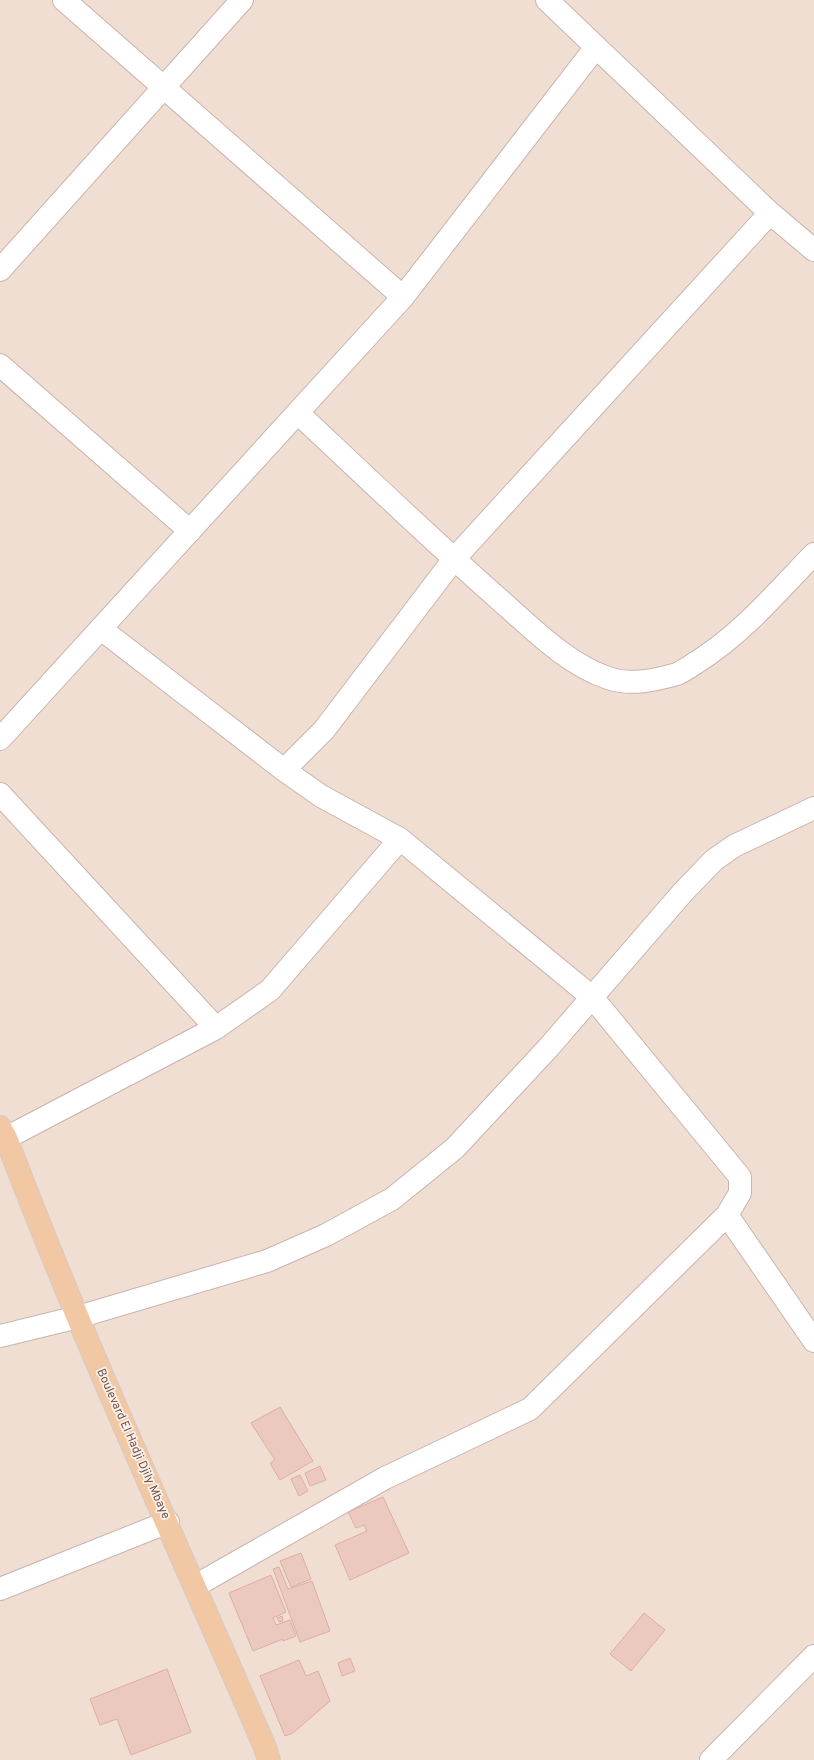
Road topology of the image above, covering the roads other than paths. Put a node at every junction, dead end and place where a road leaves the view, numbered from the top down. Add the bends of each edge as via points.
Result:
1 (64, 0) edge
2 (242, 0) edge
3 (547, 0) edge
4 (596, 47) junction
5 (164, 86) junction
6 (770, 213) junction
7 (814, 250) edge
8 (0, 270) edge
9 (403, 297) junction
10 (0, 365) edge
11 (299, 414) junction
12 (190, 531) junction
13 (814, 554) edge
14 (454, 559) junction
15 (100, 629) junction
16 (0, 739) edge
17 (284, 770) junction
18 (0, 794) edge
19 (814, 808) edge
20 (400, 840) junction
21 (592, 997) junction
22 (216, 1028) junction
23 (3, 1132) edge
24 (727, 1216) junction
25 (78, 1316) junction
26 (0, 1336) edge
27 (814, 1341) edge
28 (168, 1522) junction
29 (195, 1586) junction
30 (0, 1589) edge
31 (814, 1657) edge
32 (269, 1760) edge
33 (711, 1760) edge

1 - 5 street
2 - 5 street
3 - 4 street
4 - 6 street
4 - 9 street
5 - 8 street
5 - 9 street
6 - 7 street
6 - 14 street
9 - 11 street
10 - 12 street
11 - 12 street
11 - 14 street
12 - 15 street
13 - 14 street via 756,614 716,649 679,673 626,682 608,678 579,664 535,630
14 - 17 street via 324,730
15 - 16 street
15 - 17 street
17 - 20 street via 321,796
18 - 22 street
19 - 21 street via 734,846 714,860
20 - 21 street
20 - 22 street via 270,990
21 - 24 street via 740,1177 740,1193
21 - 25 street via 455,1148 392,1200 326,1235 267,1261
22 - 23 street
23 - 25 main road, Boulevard El Hadji Djily Mbaye
24 - 27 street
24 - 29 street via 530,1409 385,1478
25 - 26 street
25 - 28 main road, Boulevard El Hadji Djily Mbaye
28 - 29 main road, Boulevard El Hadji Djily Mbaye
28 - 30 street
29 - 32 main road, Boulevard El Hadji Djily Mbaye
31 - 33 street

